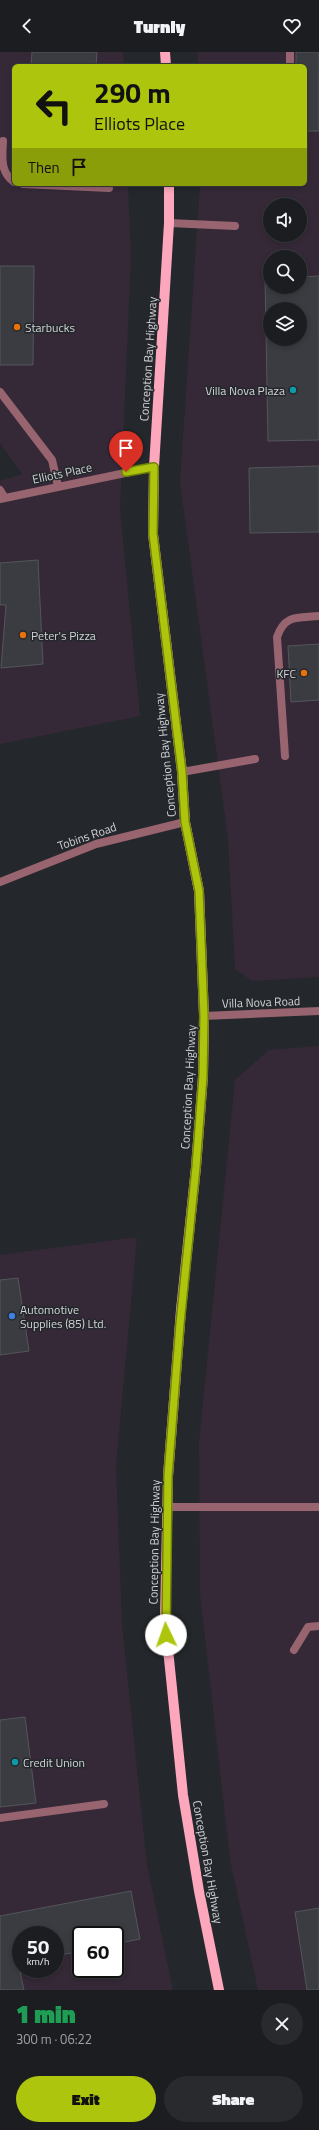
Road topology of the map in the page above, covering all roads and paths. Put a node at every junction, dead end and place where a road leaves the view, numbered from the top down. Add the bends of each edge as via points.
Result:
1 (165, 52) edge
2 (290, 52) edge
3 (166, 64) edge
4 (290, 64) edge
5 (3, 141) dead end
6 (12, 181) edge
7 (66, 186) edge
8 (169, 186) edge
9 (109, 188) dead end
10 (170, 224) junction
11 (234, 226) dead end
12 (0, 392) edge
13 (154, 467) junction
14 (58, 486) junction
15 (0, 490) edge
16 (2, 498) edge
17 (319, 616) edge
18 (285, 756) dead end
19 (255, 759) dead end
20 (182, 772) junction
21 (185, 822) junction
22 (0, 882) edge
23 (319, 1011) edge
24 (204, 1016) junction
25 (168, 1507) junction
26 (319, 1507) edge
27 (319, 1626) edge
28 (294, 1650) dead end
29 (104, 1804) dead end
30 (0, 1818) edge
31 (219, 1990) edge

1 - 3 main road
2 - 4 street
5 - 6 street via 2,168
7 - 9 street
8 - 10 main road, Conception Bay Highway
10 - 11 street
10 - 13 main road, Conception Bay Highway
12 - 14 street via 52,460
13 - 14 street, Elliots Place
13 - 20 main road, Conception Bay Highway via 153,534
14 - 16 street, Elliots Place
15 - 16 street
17 - 18 street via 290,618 281,626 277,637
19 - 20 street
20 - 21 main road, Conception Bay Highway
21 - 22 street, Tobins Road via 96,844
21 - 24 main road, Conception Bay Highway via 199,891
23 - 24 street, Villa Nova Road
24 - 25 main road, Conception Bay Highway via 203,1076 175,1379
25 - 26 street
25 - 31 main road, Conception Bay Highway via 165,1620 178,1760 199,1891
27 - 28 street via 308,1627
29 - 30 street

